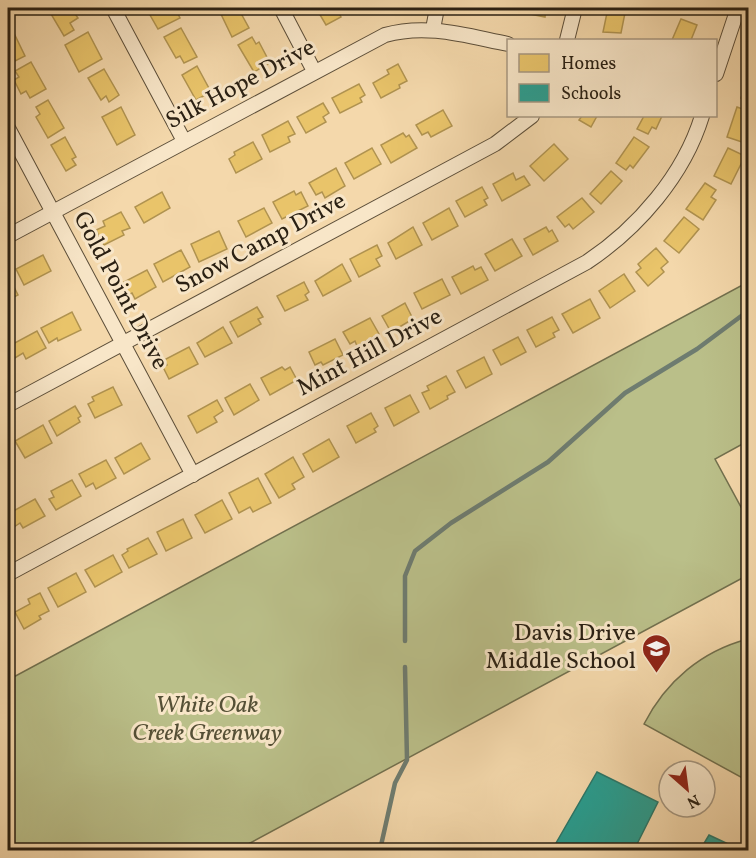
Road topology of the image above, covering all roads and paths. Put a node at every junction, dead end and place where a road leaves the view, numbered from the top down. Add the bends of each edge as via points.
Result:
1 (113, 8) edge
2 (281, 8) edge
3 (437, 8) edge
4 (575, 8) edge
5 (738, 8) edge
6 (433, 29) junction
7 (567, 39) edge
8 (507, 44) edge
9 (314, 71) junction
10 (717, 71) edge
11 (531, 117) edge
12 (702, 117) edge
13 (8, 128) edge
14 (184, 141) junction
15 (53, 212) junction
16 (8, 236) edge
17 (122, 343) junction
18 (8, 405) edge
19 (193, 475) junction
20 (8, 574) edge

1 - 14 street
2 - 9 street
3 - 6 street
4 - 7 street
5 - 10 street
6 - 8 street, Silk Hope Drive
6 - 9 street, Silk Hope Drive via 404,29 385,35
9 - 14 street, Silk Hope Drive
11 - 17 street, Snow Camp Drive via 495,144
12 - 19 street, Mint Hill Drive via 686,156 660,193 604,251
13 - 15 street, Gold Point Drive
14 - 15 street, Silk Hope Drive
15 - 16 street, Silk Hope Drive
15 - 17 street, Gold Point Drive
17 - 18 street, Snow Camp Drive
17 - 19 street, Gold Point Drive
19 - 20 street, Mint Hill Drive

